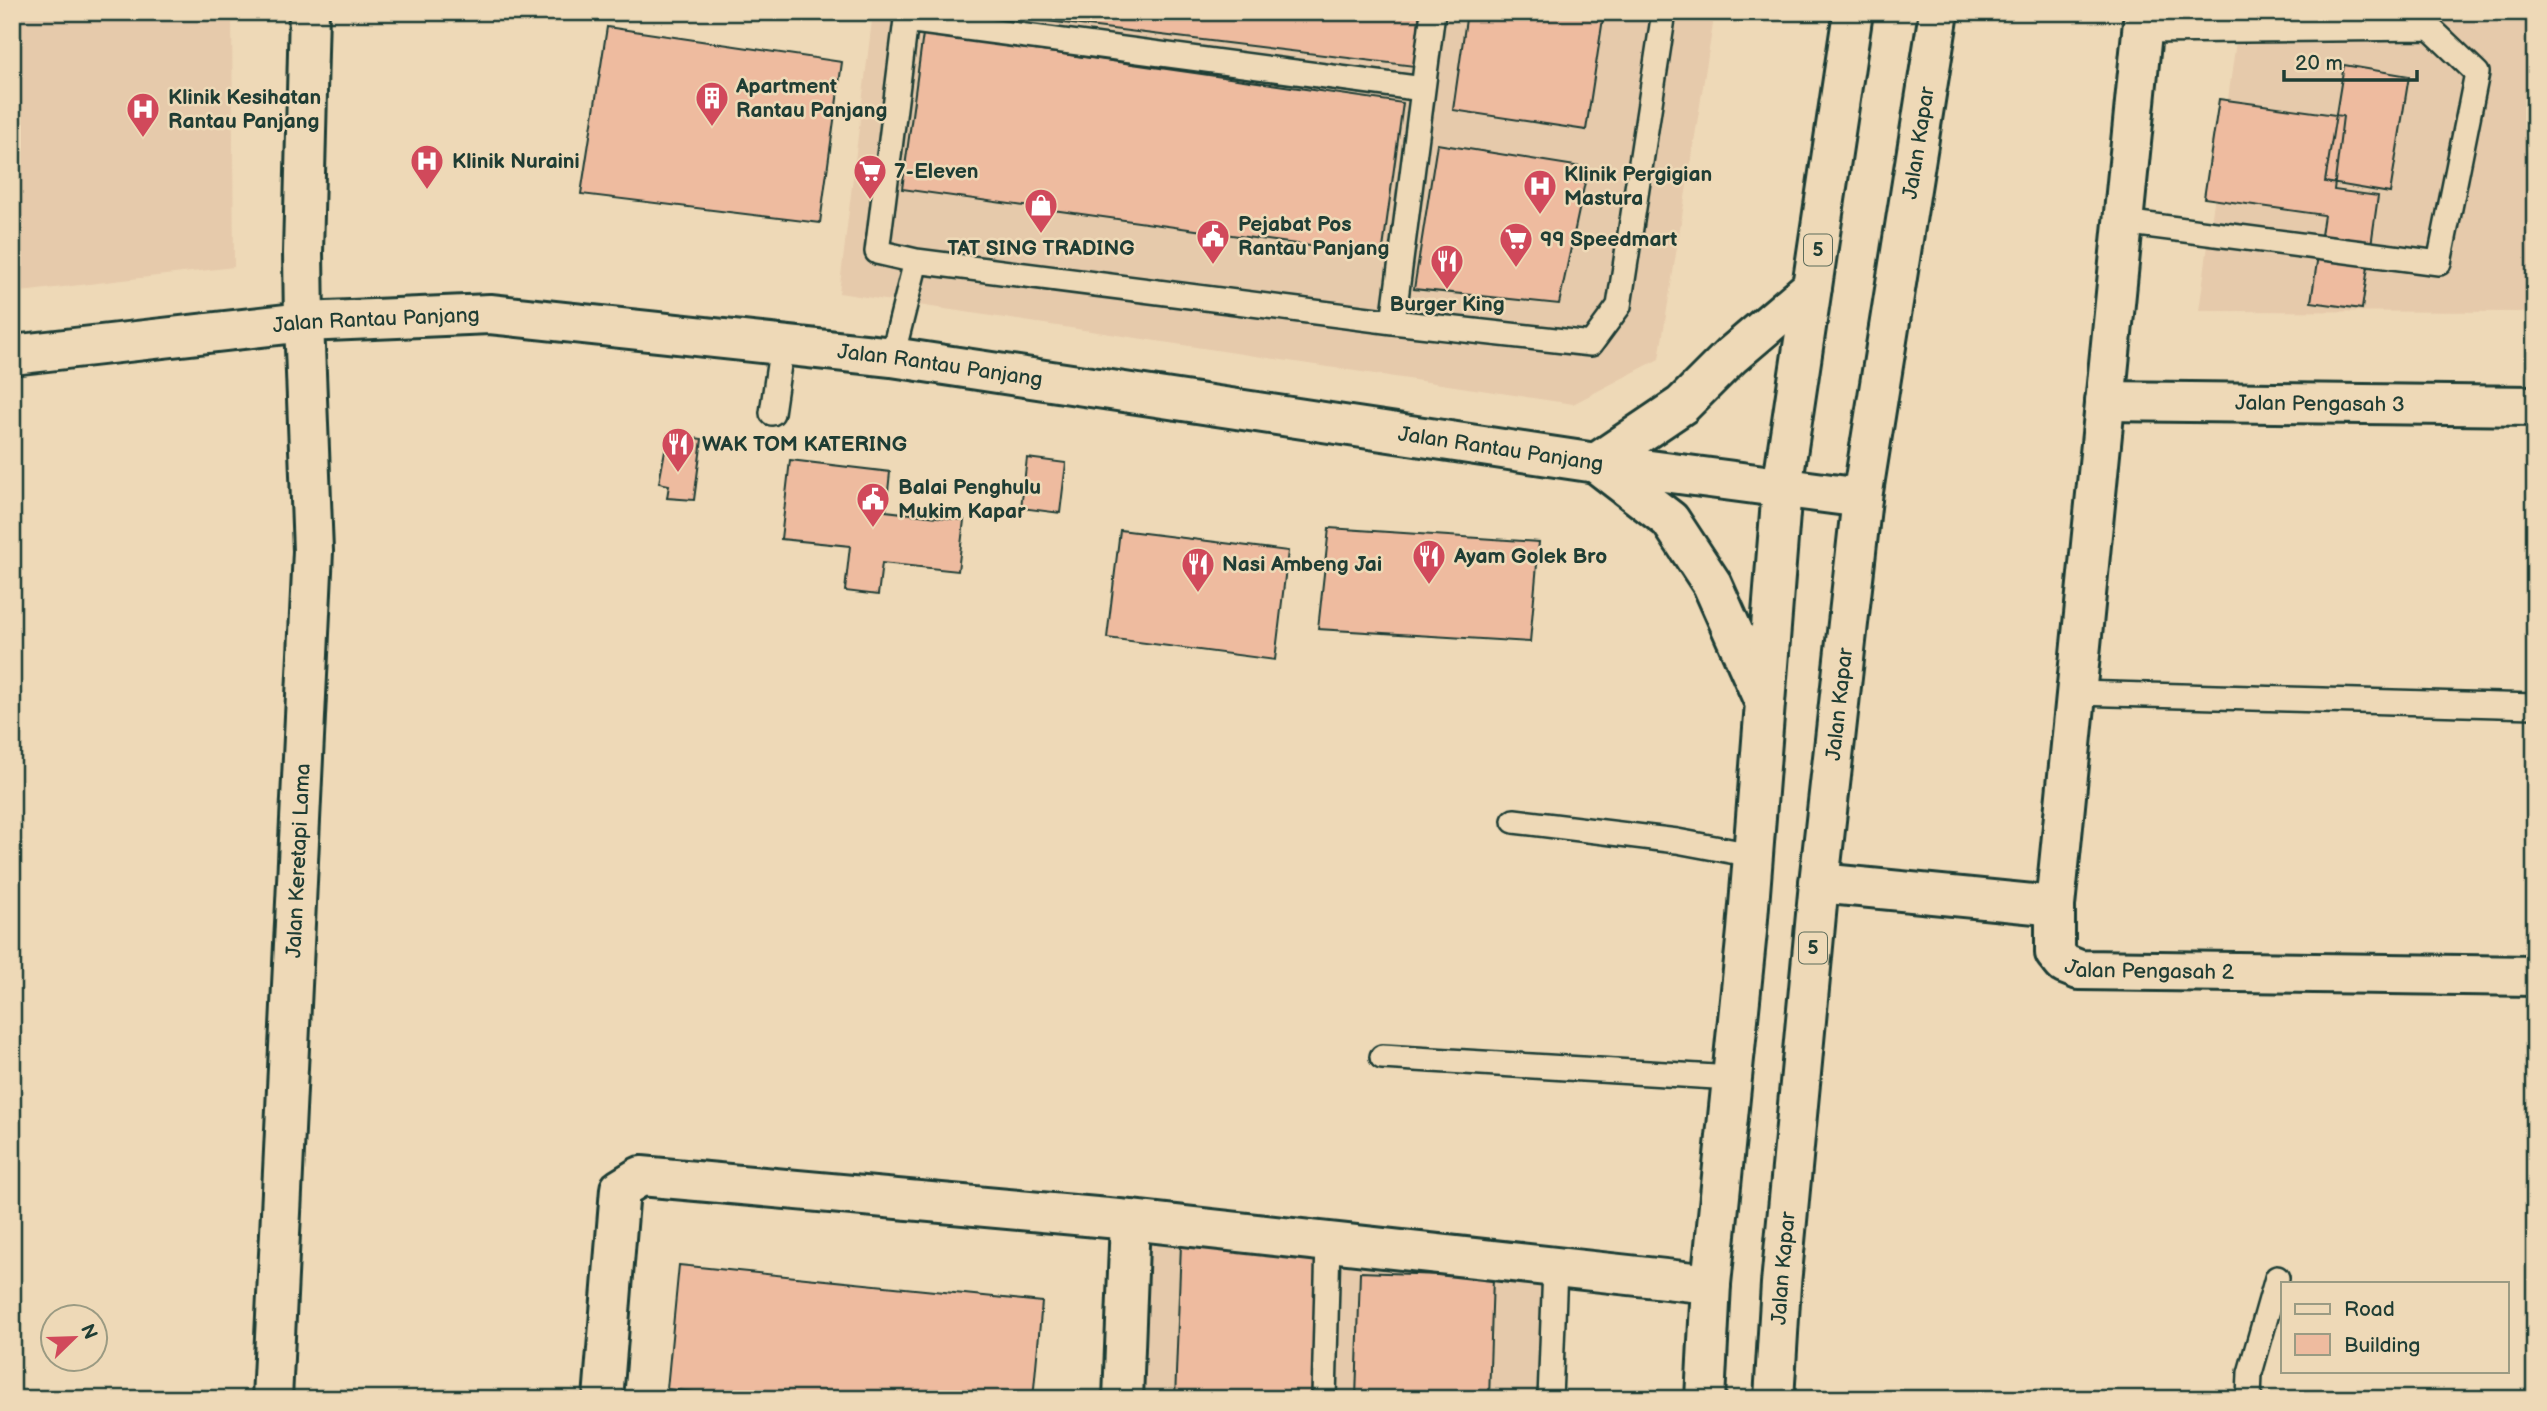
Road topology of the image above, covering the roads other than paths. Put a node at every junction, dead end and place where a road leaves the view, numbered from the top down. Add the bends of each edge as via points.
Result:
1 (309, 12) edge
2 (1433, 12) edge
3 (1664, 12) edge
4 (1853, 12) edge
5 (1939, 12) edge
6 (907, 16) edge
7 (2143, 21) edge
8 (1423, 89) junction
9 (2123, 222) junction
10 (916, 261) junction
11 (1812, 287) junction
12 (1393, 321) junction
13 (304, 322) junction
14 (782, 344) junction
15 (12, 355) edge
16 (892, 357) junction
17 (2105, 401) junction
18 (2535, 406) edge
19 (772, 412) dead end
20 (1596, 463) junction
21 (1782, 488) junction
22 (1862, 498) junction
23 (2076, 694) junction
24 (1764, 702) junction
25 (2535, 706) edge
26 (1514, 821) dead end
27 (1752, 855) junction
28 (1819, 883) junction
29 (2054, 906) junction
30 (2535, 976) edge
31 (1382, 1057) dead end
32 (1732, 1078) junction
33 (1130, 1220) junction
34 (1328, 1242) junction
35 (1555, 1268) junction
36 (2277, 1278) dead end
37 (1710, 1284) junction
38 (272, 1399) edge
39 (603, 1399) edge
40 (1123, 1399) edge
41 (1324, 1399) edge
42 (1550, 1399) edge
43 (1705, 1399) edge
44 (1774, 1399) edge
45 (2249, 1399) edge

1 - 13 main road, Jalan Keretapi Lama
2 - 8 lane
3 - 12 lane via 1619,306 1591,344
4 - 11 main road, 5
5 - 22 main road, Jalan Kapar / 5
6 - 8 lane
6 - 10 lane via 877,251
7 - 9 main road
7 - 9 lane via 2430,28 2477,73 2439,263
8 - 12 lane
9 - 17 main road
10 - 12 lane
10 - 16 lane
11 - 20 main road via 1682,405
11 - 21 main road, 5
13 - 14 main road, Jalan Rantau Panjang via 490,314
13 - 15 main road, Jalan Rantau Panjang
13 - 38 main road, Jalan Keretapi Lama via 313,551
14 - 16 main road, Jalan Rantau Panjang
14 - 19 lane
16 - 20 main road, Jalan Rantau Panjang
17 - 18 main road, Jalan Pengasah 3
17 - 23 main road
20 - 21 main road, Jalan Rantau Panjang
20 - 24 main road via 1671,520 1712,584
21 - 22 main road, Jalan Rantau Panjang
21 - 24 main road, 5
22 - 28 main road, Jalan Kapar / 5
23 - 25 lane
23 - 29 main road
24 - 27 main road, 5
26 - 27 lane
27 - 32 main road, 5
28 - 29 main road
28 - 44 main road, Jalan Kapar / 5 via 1780,1284
29 - 30 main road, Jalan Pengasah 2 via 2055,953 2064,964 2079,970
31 - 32 lane
32 - 37 main road, 5
33 - 34 main road
33 - 39 main road via 640,1177 620,1189
33 - 40 main road
34 - 35 main road
34 - 41 lane
35 - 37 main road
35 - 42 lane
36 - 45 lane via 2250,1373
37 - 43 main road, 5

